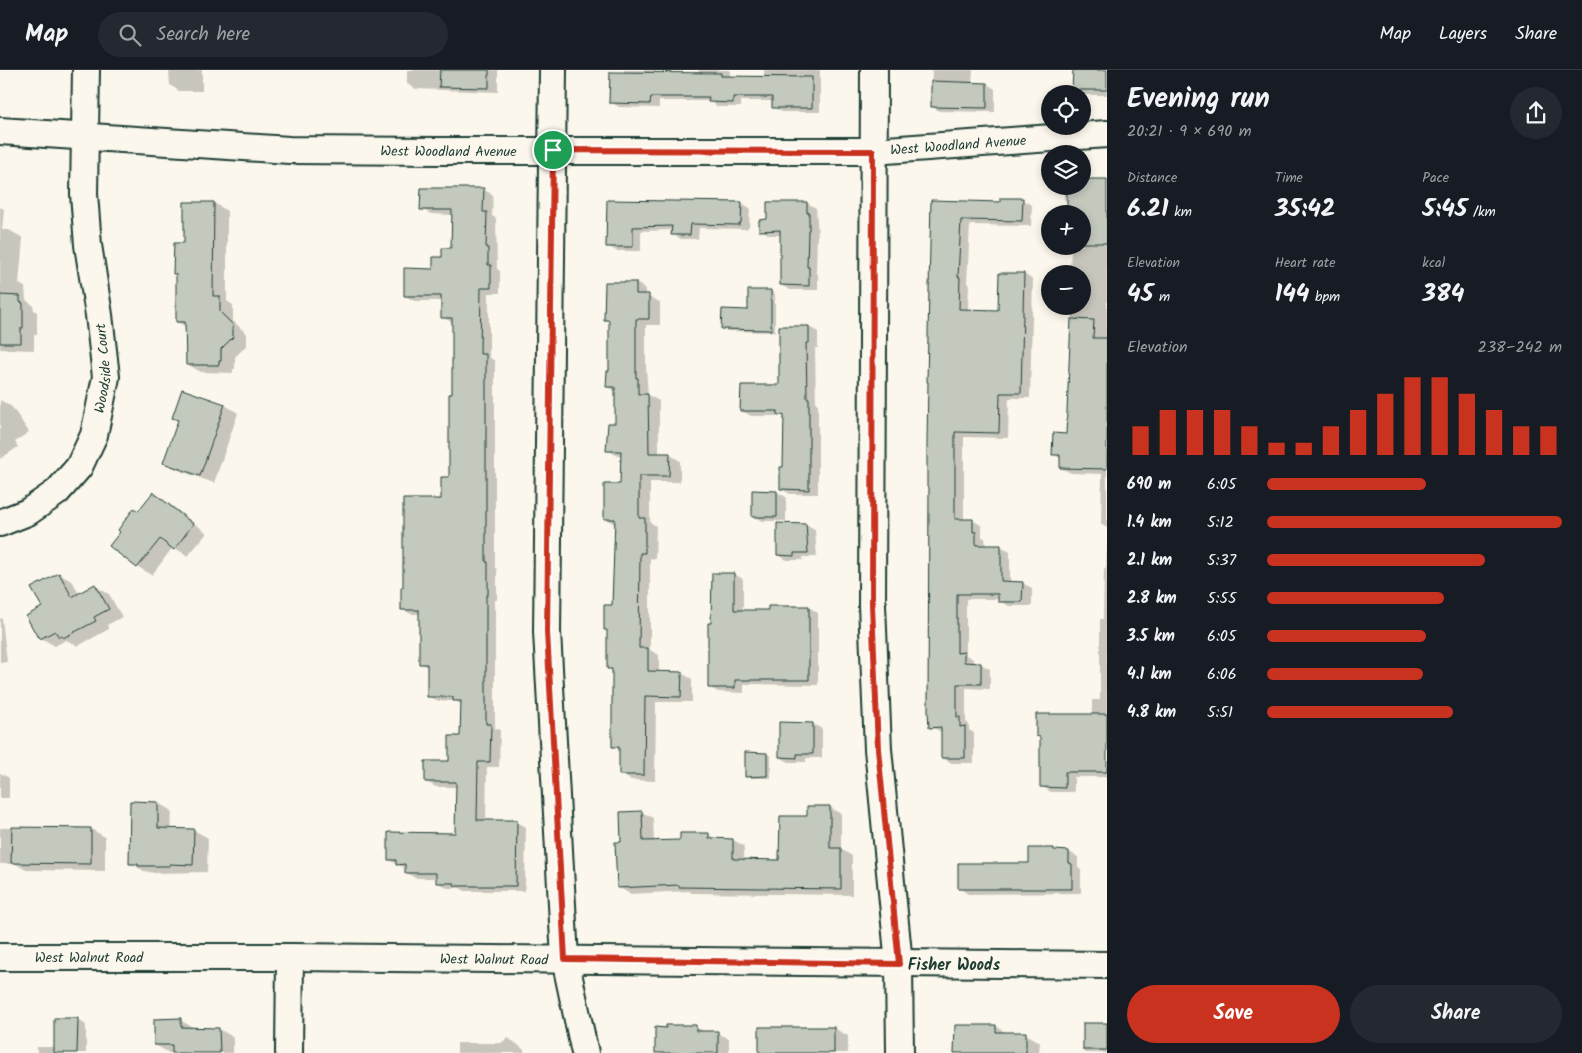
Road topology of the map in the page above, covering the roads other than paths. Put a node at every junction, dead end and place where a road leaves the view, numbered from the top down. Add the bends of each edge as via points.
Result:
1 (86, 70) edge
2 (553, 70) edge
3 (874, 70) edge
4 (0, 131) edge
5 (1107, 134) edge
6 (85, 136) junction
7 (553, 150) junction
8 (873, 151) junction
9 (0, 523) edge
10 (0, 957) edge
11 (290, 957) junction
12 (565, 959) junction
13 (899, 964) junction
14 (1107, 965) edge
15 (289, 1053) edge
16 (585, 1053) edge
17 (900, 1053) edge

1 - 6 street, Woodside Court
2 - 7 street
3 - 8 street
4 - 6 street, West Woodland Avenue
5 - 8 street, West Woodland Avenue
6 - 7 street, West Woodland Avenue via 289,150
6 - 9 street, Woodside Court via 84,194 106,377 94,435 79,467 57,492 28,512
7 - 8 street, West Woodland Avenue
7 - 12 street via 547,632
8 - 13 street via 872,605 878,749
10 - 11 street, West Walnut Road
11 - 12 street, West Walnut Road
11 - 15 street
12 - 13 street, West Walnut Road
12 - 16 street
13 - 14 street, West Walnut Road
13 - 17 street

